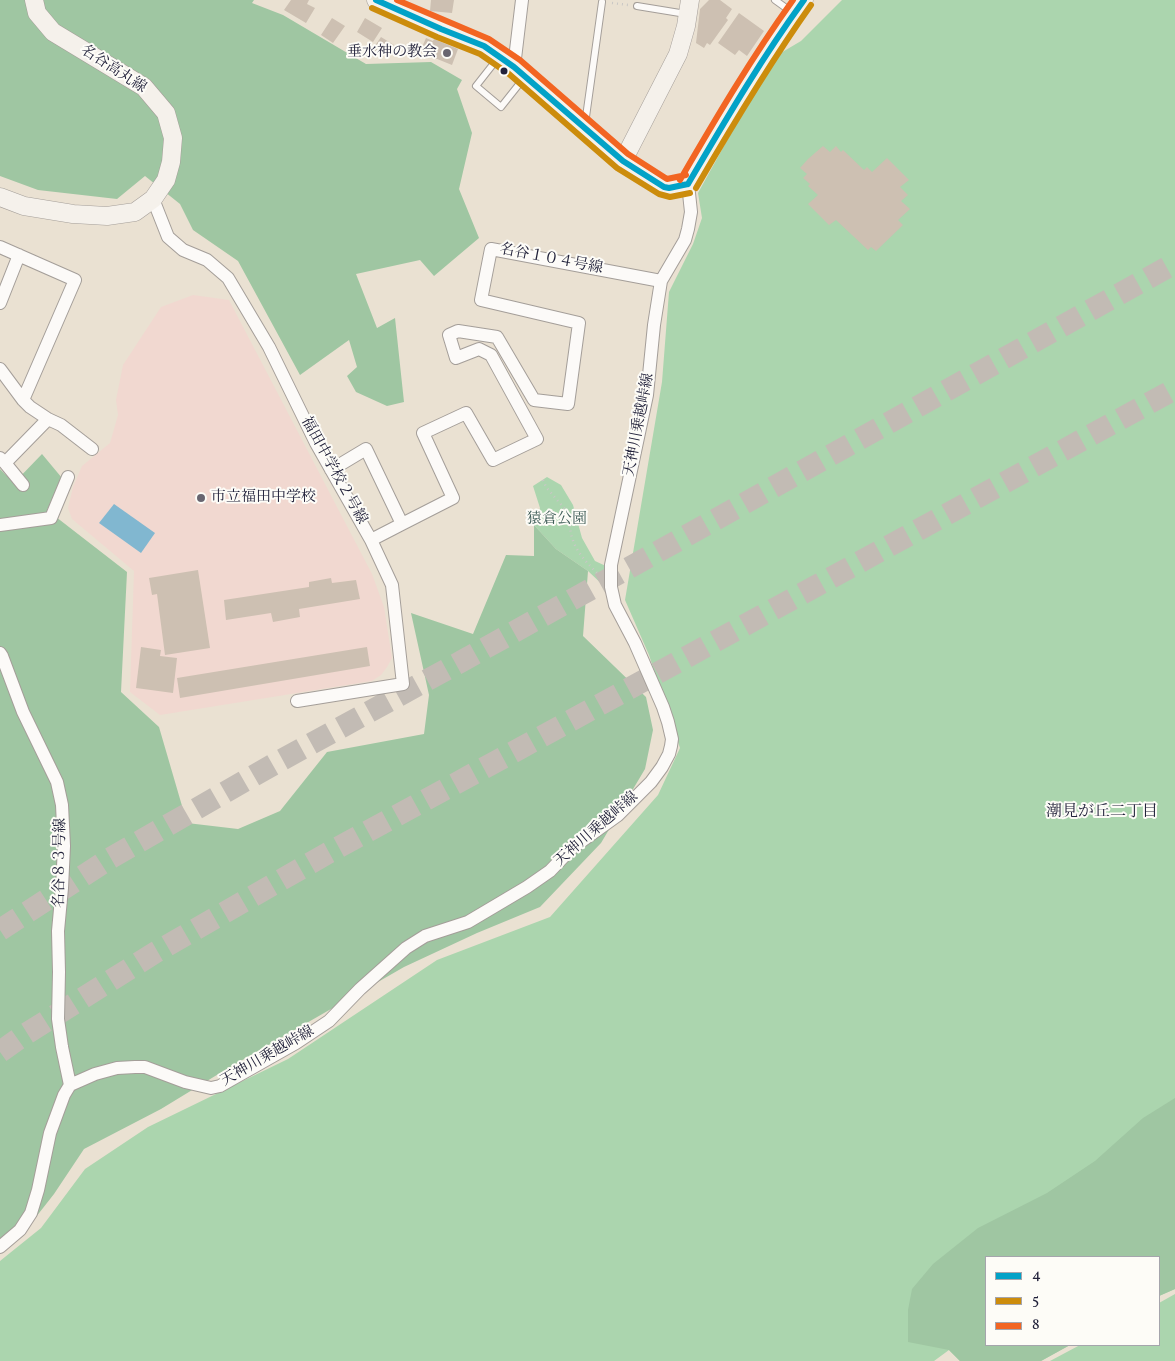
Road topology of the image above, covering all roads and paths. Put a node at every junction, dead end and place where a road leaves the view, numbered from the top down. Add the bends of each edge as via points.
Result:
1 (34, 0) edge
2 (522, 0) edge
3 (775, 0) edge
4 (385, 2) edge
5 (602, 2) joint
6 (637, 6) joint
7 (689, 7) edge
8 (799, 7) edge
9 (499, 57) junction
10 (520, 72) junction
11 (584, 127) junction
12 (623, 161) junction
13 (688, 184) junction
14 (0, 197) edge
15 (153, 199) junction
16 (0, 247) edge
17 (19, 255) junction
18 (661, 281) junction
19 (0, 303) edge
20 (0, 369) edge
21 (23, 400) junction
22 (48, 419) junction
23 (92, 449) dead end
24 (2, 460) edge
25 (331, 470) junction
26 (68, 477) dead end
27 (543, 480) dead end
28 (23, 485) dead end
29 (402, 524) junction
30 (0, 525) edge
31 (371, 540) junction
32 (611, 587) junction
33 (0, 653) edge
34 (297, 701) dead end
35 (70, 1085) junction
36 (0, 1247) edge

1 - 15 street, 名谷高丸線 via 37,14 53,32 144,87 166,113 173,138 171,162 166,180
2 - 10 street
3 - 8 lane
4 - 9 street via 484,46
5 - 6 path
5 - 11 lane
6 - 7 lane
7 - 12 street via 678,54
8 - 13 street via 738,98
9 - 10 street
9 - 10 lane via 476,86 501,107
10 - 11 street
11 - 12 street
12 - 13 street via 661,186 669,188
13 - 18 street, 天神川乗越峠線 via 691,212 685,240
14 - 15 street, 名谷高丸線 via 24,206 107,216 135,212
15 - 25 street, 福田中学校２号線 via 168,237 183,250 207,260 228,278 268,347
16 - 17 street
17 - 19 street
17 - 21 street via 75,280
18 - 29 street, 名谷１０４号線 via 491,249 481,300 579,324 568,404 534,400 497,337 458,332 449,335 456,358 478,350 491,355 537,439 494,460 466,413 423,433 453,498
18 - 32 street, 天神川乗越峠線 via 648,395 611,565
20 - 21 street
21 - 22 street
22 - 23 street
22 - 24 street
24 - 28 street
25 - 29 street via 366,449
25 - 31 street, 福田中学校２号線
26 - 30 street via 51,518
27 - 32 path via 570,515 573,544 582,558
29 - 31 street
31 - 34 street, 福田中学校２号線 via 392,585 403,684
32 - 35 street, 天神川乗越峠線 via 621,618 663,707 672,739 662,767 618,815 572,848 550,871 527,887 468,922 425,936 406,948 329,1021 220,1086 211,1088 184,1082 145,1067 117,1068
33 - 35 street, 名谷８３号線 via 56,782 62,805 64,846 58,931 58,1019
35 - 36 street via 50,1133 31,1213 20,1230

